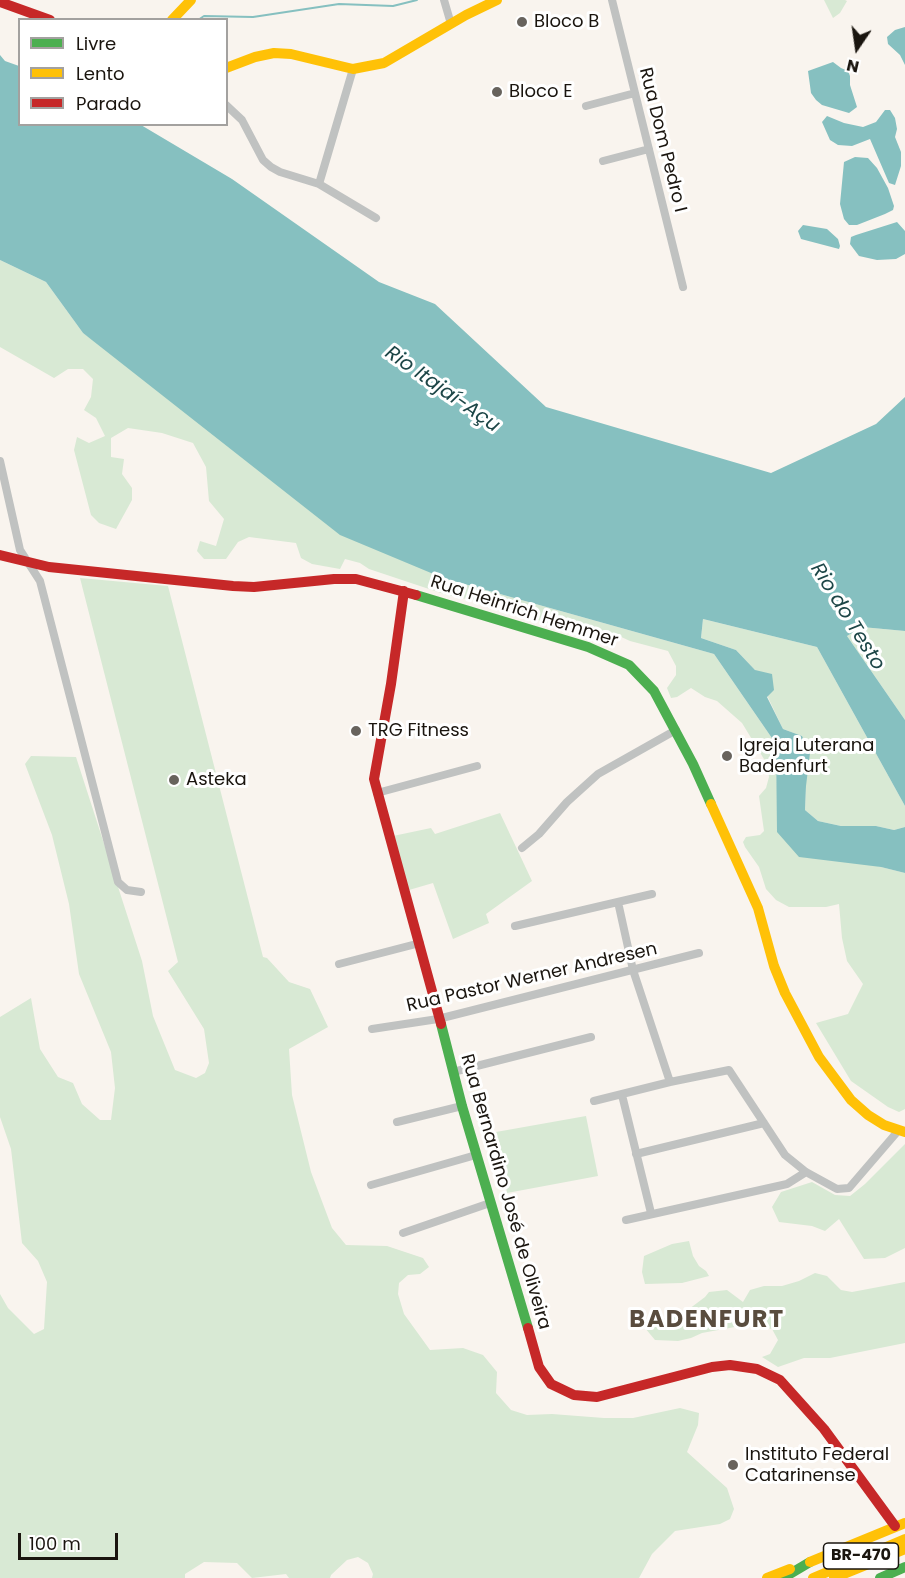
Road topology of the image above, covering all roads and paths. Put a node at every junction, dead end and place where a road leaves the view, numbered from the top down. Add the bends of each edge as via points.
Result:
1 (444, 0) edge
2 (497, 0) edge
3 (612, 0) edge
4 (0, 2) edge
5 (186, 2) edge
6 (44, 18) edge
7 (174, 18) edge
8 (451, 24) junction
9 (228, 67) edge
10 (353, 69) junction
11 (635, 93) junction
12 (586, 106) dead end
13 (228, 107) edge
14 (649, 149) junction
15 (603, 161) dead end
16 (319, 184) junction
17 (376, 218) dead end
18 (683, 287) dead end
19 (0, 461) edge
20 (0, 555) edge
21 (30, 564) junction
22 (404, 591) junction
23 (676, 730) junction
24 (477, 766) dead end
25 (377, 793) junction
26 (522, 848) dead end
27 (141, 892) dead end
28 (652, 894) dead end
29 (618, 902) junction
30 (515, 926) dead end
31 (420, 943) junction
32 (699, 953) dead end
33 (339, 964) dead end
34 (633, 970) junction
35 (438, 1019) junction
36 (372, 1029) dead end
37 (591, 1037) dead end
38 (453, 1072) junction
39 (670, 1082) junction
40 (622, 1095) junction
41 (594, 1101) dead end
42 (462, 1106) junction
43 (397, 1122) dead end
44 (764, 1123) junction
45 (902, 1131) edge
46 (636, 1154) junction
47 (476, 1155) junction
48 (806, 1172) junction
49 (371, 1185) dead end
50 (489, 1203) junction
51 (651, 1213) junction
52 (626, 1220) dead end
53 (403, 1233) dead end
54 (900, 1525) edge
55 (905, 1539) edge
56 (905, 1549) edge
57 (810, 1562) junction
58 (905, 1568) edge
59 (767, 1578) edge
60 (783, 1578) edge
61 (813, 1578) edge
62 (834, 1578) edge
63 (880, 1578) edge

1 - 8 street
2 - 8 main road
3 - 11 street, Rua Dom Pedro I
4 - 6 main road
5 - 7 main road
8 - 10 main road via 384,63
9 - 10 main road via 274,53
10 - 16 street
11 - 12 street
11 - 14 street, Rua Dom Pedro I
13 - 16 street via 242,120 263,160 271,167
14 - 15 street
14 - 18 street, Rua Dom Pedro I
16 - 17 street
19 - 21 street via 20,550
20 - 21 main road, Rua Heinrich Hemmer
21 - 22 main road, Rua Heinrich Hemmer via 233,586 356,579
21 - 27 street via 40,581 118,882 126,890
22 - 23 main road, Rua Heinrich Hemmer via 620,660 648,683
22 - 25 main road, Rua Bernardino José de Oliveira via 374,779
23 - 26 street via 598,774
23 - 45 main road, Rua Heinrich Hemmer via 746,877 774,966 799,1022 851,1100 868,1115
24 - 25 street
25 - 31 main road, Rua Bernardino José de Oliveira
28 - 29 street
29 - 30 street
29 - 34 street
31 - 33 street
31 - 35 main road, Rua Bernardino José de Oliveira
32 - 34 street, Rua Pastor Werner Andresen
34 - 35 street, Rua Pastor Werner Andresen
34 - 39 street
35 - 36 street, Rua Pastor Werner Andresen
35 - 38 main road, Rua Bernardino José de Oliveira
37 - 38 street
38 - 42 main road, Rua Bernardino José de Oliveira
39 - 40 street
39 - 44 street via 729,1070
40 - 41 street
40 - 46 street
42 - 43 street
42 - 47 main road, Rua Bernardino José de Oliveira
44 - 46 street
44 - 48 street via 785,1155
45 - 48 street via 849,1188 837,1189
46 - 51 street
47 - 49 street
47 - 50 main road, Rua Bernardino José de Oliveira
48 - 51 street via 787,1184
50 - 53 street
50 - 54 main road, Rua Bernardino José de Oliveira via 539,1367 551,1384 574,1395 597,1397 712,1367 757,1369 780,1380 825,1429
51 - 52 street
54 - 57 main road
55 - 61 main road, BR-470
56 - 62 main road, BR-470
57 - 59 main road
57 - 60 main road
58 - 63 main road

